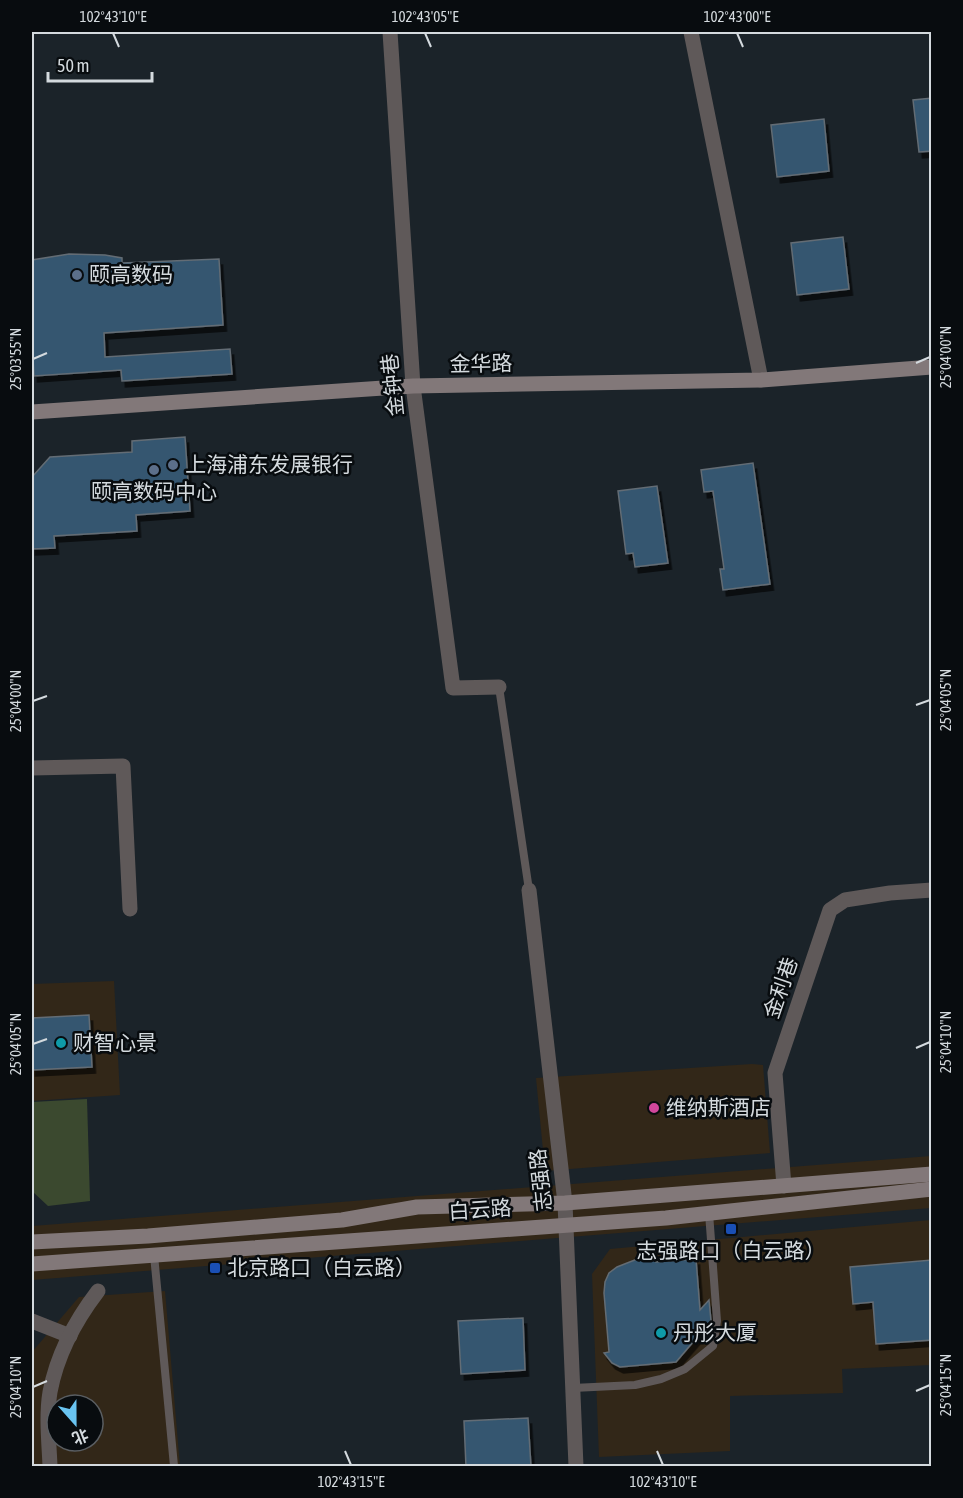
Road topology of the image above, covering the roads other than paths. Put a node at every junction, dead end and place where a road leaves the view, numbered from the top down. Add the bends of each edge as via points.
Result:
1 (390, 32) edge
2 (691, 32) edge
3 (932, 366) edge
4 (761, 380) junction
5 (412, 386) junction
6 (32, 412) edge
7 (499, 687) joint
8 (32, 768) edge
9 (529, 890) joint
10 (932, 890) edge
11 (130, 909) dead end
12 (932, 1174) edge
13 (784, 1186) junction
14 (932, 1189) edge
15 (565, 1203) junction
16 (709, 1213) junction
17 (566, 1225) junction
18 (32, 1242) edge
19 (154, 1255) junction
20 (32, 1264) edge
21 (98, 1292) dead end
22 (32, 1321) edge
23 (70, 1336) junction
24 (573, 1388) junction
25 (50, 1467) edge
26 (174, 1467) edge
27 (576, 1467) edge

1 - 5 street, 金钟巷
2 - 4 street
3 - 4 main road, 金华路
4 - 5 main road, 金华路
5 - 6 main road, 金华路
5 - 7 street, 金钟巷 via 453,688
7 - 9 lane
8 - 11 street via 123,766
9 - 15 street, 志强路
10 - 13 street, 金利巷 via 845,900 830,910 775,1073
12 - 13 main road, 白云路
13 - 15 main road, 白云路
14 - 16 main road, 白云路
15 - 17 street, 志强路
15 - 18 main road, 白云路 via 417,1207 342,1220
16 - 17 main road, 白云路
16 - 24 lane via 717,1321 713,1346 685,1369 661,1379 635,1385
17 - 19 main road, 白云路
17 - 24 street, 志强路
19 - 20 main road, 白云路
19 - 26 lane
21 - 23 street
22 - 23 street
23 - 25 street via 58,1360 50,1393
24 - 27 street, 志强路

